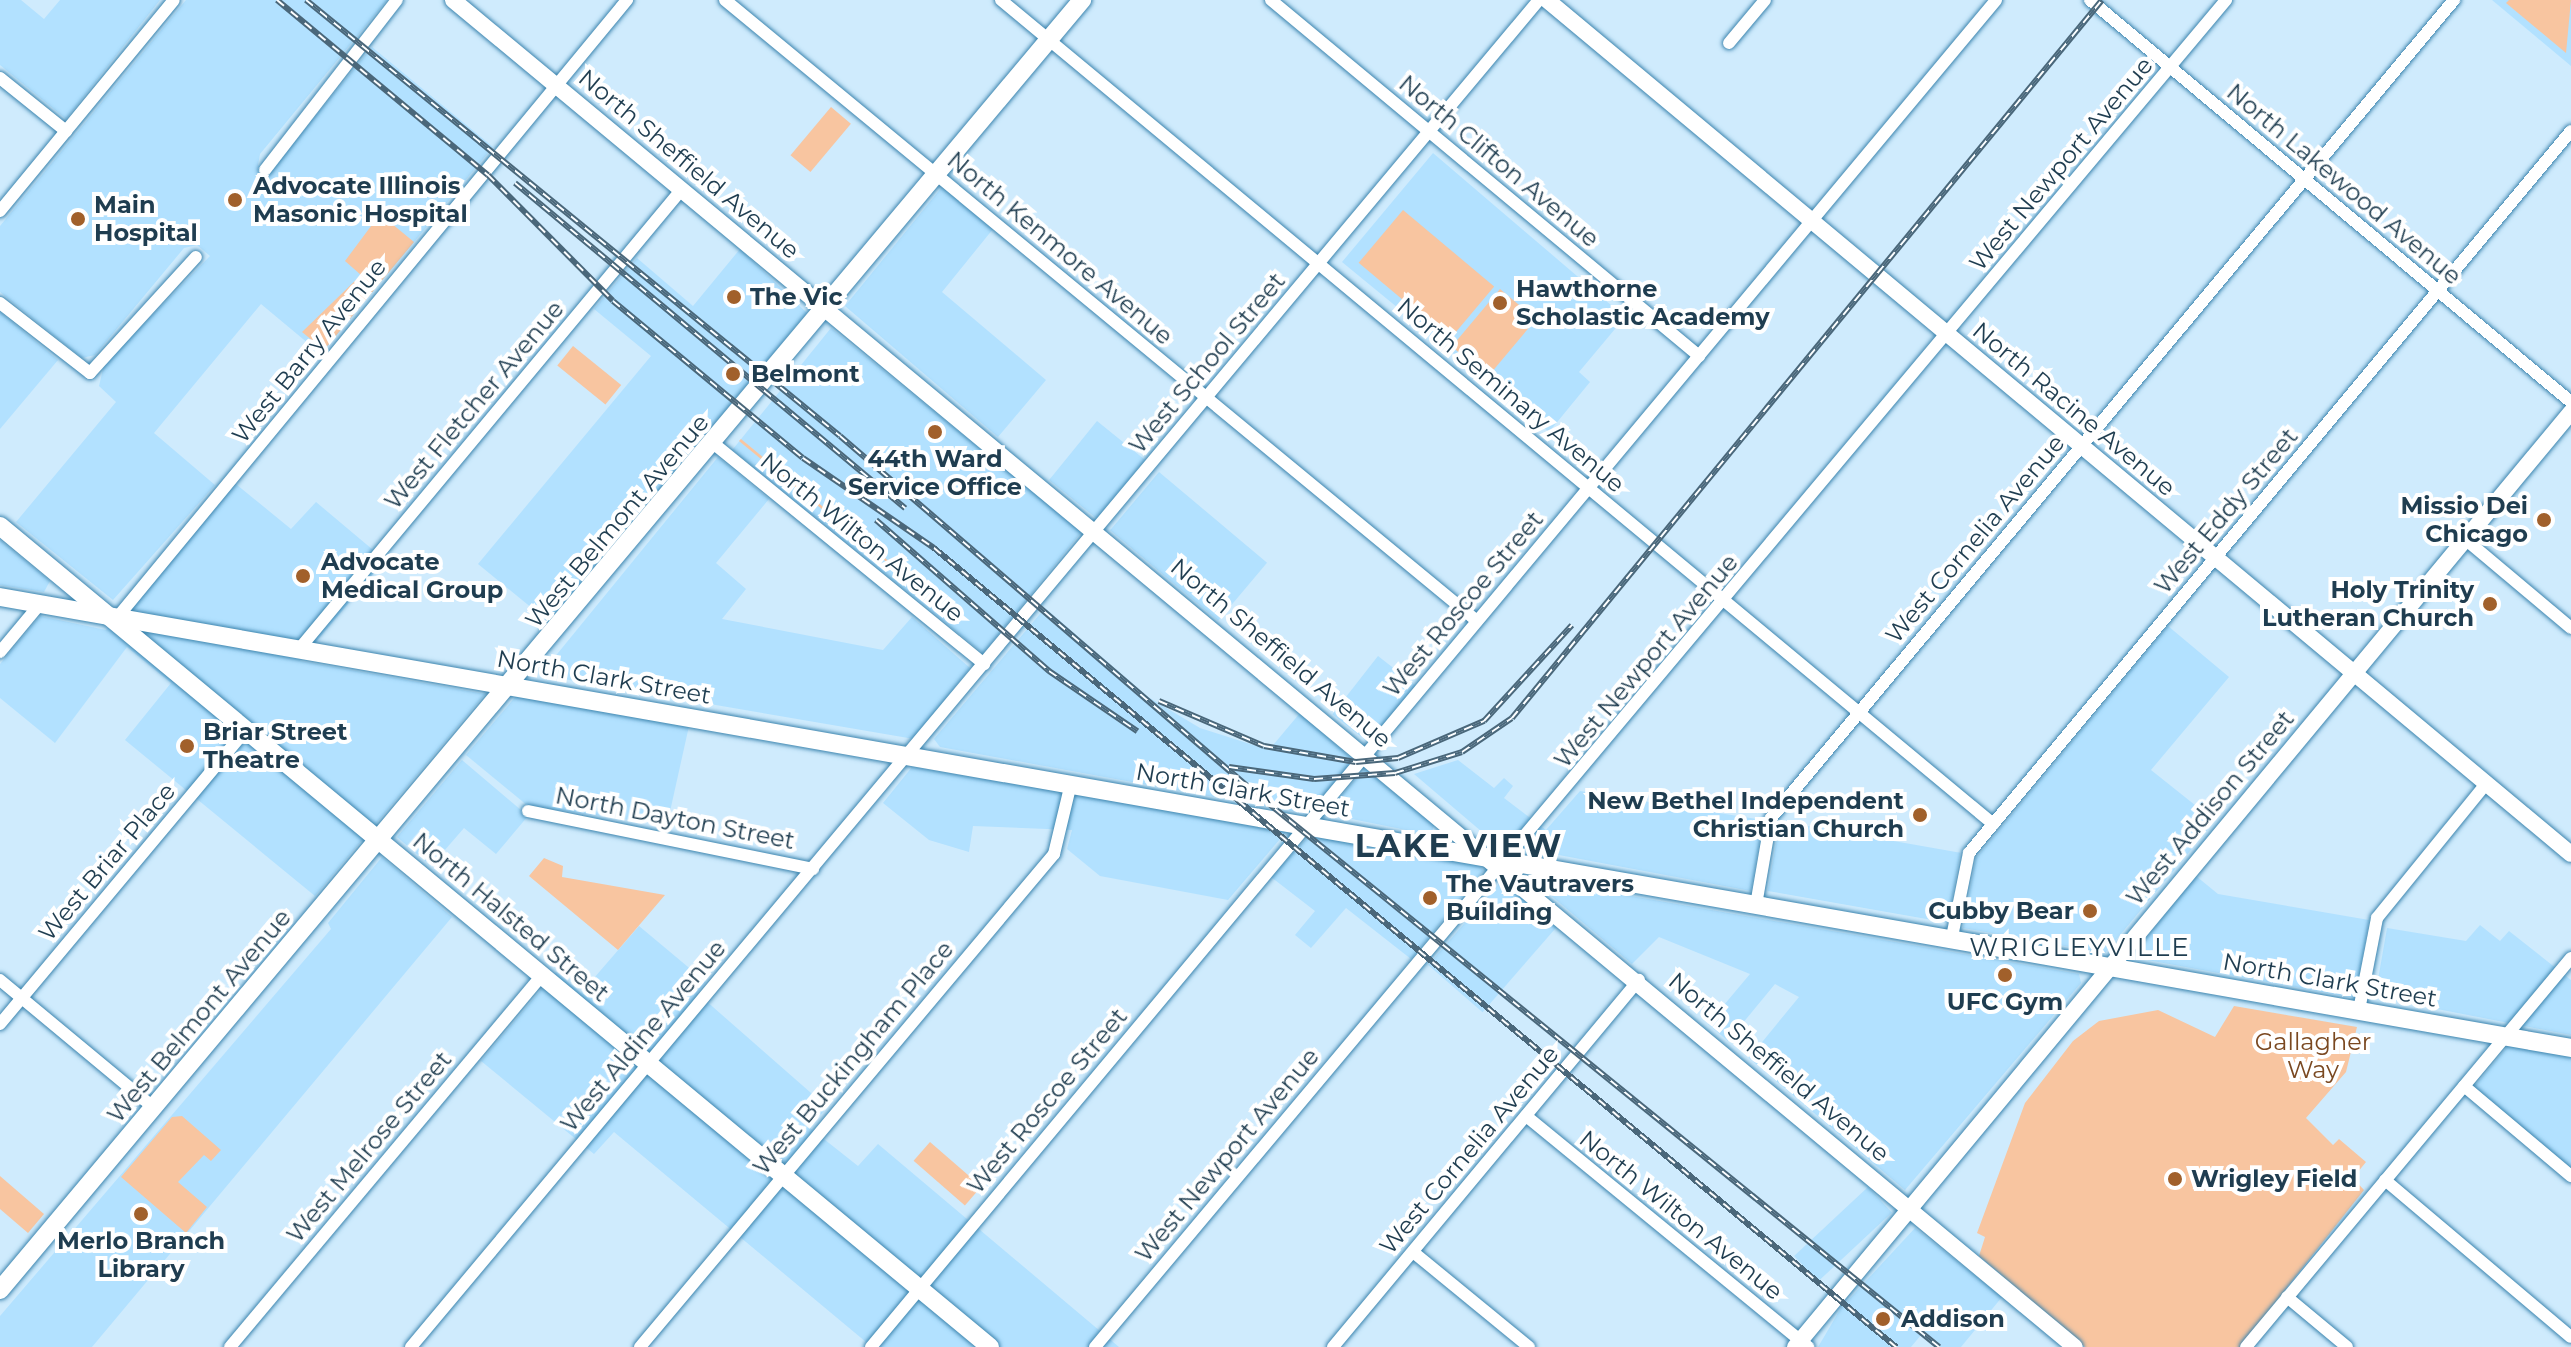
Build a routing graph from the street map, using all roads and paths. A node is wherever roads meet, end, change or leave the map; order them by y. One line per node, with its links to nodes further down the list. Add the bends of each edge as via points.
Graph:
1 (174, 0): 21 (street)
2 (397, 0): 24 (street)
3 (453, 0): 20 (street, North Sheffield Avenue)
4 (627, 0): 20 (street, West Barry Avenue)
5 (725, 0): 25 (street, North Kenmore Avenue)
6 (1001, 0): 16 (street, North Seminary Avenue)
7 (1082, 0): 16 (main road, West Belmont Avenue)
8 (1271, 0): 22 (street, North Clifton Avenue)
9 (1539, 0): 22 (street, West School Street)
10 (1547, 0): 29 (street, North Racine Avenue)
11 (1765, 0): 17 (street)
12 (1996, 0): 29 (street, West Roscoe Street)
13 (2090, 0): 18 (street, North Lakewood Avenue)
14 (2226, 0): 18 (street, West Newport Avenue)
15 (2454, 0): 26 (street, West Cornelia Avenue)
16 (1049, 40): 25 (main road, West Belmont Avenue); 31 (street, North Seminary Avenue)
17 (1729, 43)
18 (2170, 67): 26 (street, North Lakewood Avenue); 35 (street, West Newport Avenue)
19 (0, 78): 21 (street)
20 (556, 85): 27 (street, North Sheffield Avenue); 50 (street, West Barry Avenue)
21 (66, 131): 28 (street)
22 (1429, 131): 31 (street, West School Street); 36 (street, North Clifton Avenue)
23 (2571, 131): 32 (street, West Eddy Street)
24 (265, 170)
25 (937, 175): 34 (main road, West Belmont Avenue); 37 (street, North Kenmore Avenue)
26 (2305, 179): 32 (street, North Lakewood Avenue); 41 (street, West Cornelia Avenue)
27 (682, 189): 34 (street, North Sheffield Avenue); 53 (street, West Fletcher Avenue)
28 (0, 211)
29 (1812, 221): 35 (street, North Racine Avenue); 36 (street, West Roscoe Street)
30 (196, 257): 33 (street, via 90,373)
31 (1319, 264): 37 (street, West School Street); 42 (street, North Seminary Avenue)
32 (2438, 291): 38 (street, North Lakewood Avenue); 46 (street, West Eddy Street)
33 (0, 303)
34 (826, 308): 40 (main road, West Belmont Avenue); 44 (street, North Sheffield Avenue)
35 (1948, 334): 41 (street, North Racine Avenue); 48 (street, West Newport Avenue)
36 (1699, 356): 42 (street, West Roscoe Street)
37 (1207, 398): 44 (street, West School Street); 51 (street, North Kenmore Avenue)
38 (2571, 402)
39 (2571, 412): 45 (street, West Addison Street)
40 (713, 443): 55 (street, North Wilton Avenue); 57 (main road, West Belmont Avenue)
41 (2082, 446): 46 (street, North Racine Avenue); 58 (street, West Cornelia Avenue)
42 (1589, 488): 48 (street, North Seminary Avenue); 51 (street, West Roscoe Street)
43 (0, 526): 50 (main road, North Halsted Street)
44 (1095, 531): 55 (street, West School Street); 61 (street, North Sheffield Avenue)
45 (2465, 539): 52 (street); 56 (street, West Addison Street)
46 (2215, 558): 56 (street, North Racine Avenue); 65 (street, West Eddy Street)
47 (0, 597): 49 (main road, North Clark Street)
48 (1725, 601): 58 (street, North Seminary Avenue); 69 (street, West Newport Avenue)
49 (40, 604): 50 (main road, North Clark Street); 54 (street)
50 (116, 619): 53 (main road, North Clark Street); 59 (main road, North Halsted Street)
51 (1477, 621): 61 (street, West Roscoe Street)
52 (2571, 628)
53 (300, 648): 57 (main road, North Clark Street)
54 (0, 652)
55 (984, 664): 60 (street, West School Street)
56 (2353, 673): 63 (street, North Racine Avenue); 74 (street, West Addison Street)
57 (510, 685): 60 (main road, North Clark Street); 67 (main road, West Belmont Avenue)
58 (1859, 713): 65 (street, North Seminary Avenue); 71 (street, West Cornelia Avenue, via 1771,818)
59 (247, 729): 67 (main road, North Halsted Street); 78 (street, West Briar Place)
60 (909, 754): 62 (main road, North Clark Street); 70 (street, West Aldine Avenue)
61 (1366, 755): 66 (street, West Roscoe Street); 69 (street, North Sheffield Avenue)
62 (1071, 783): 66 (main road, North Clark Street); 87 (street, West Buckingham Place, via 1054,854)
63 (2486, 784): 68 (street, North Racine Avenue); 79 (street, via 2377,918)
64 (528, 811): 70 (street, North Dayton Street)
65 (1993, 824): 72 (street, West Eddy Street, via 1969,853)
66 (1307, 825): 69 (main road, North Clark Street); 92 (street, West Roscoe Street)
67 (379, 839): 75 (main road, North Halsted Street); 85 (main road, West Belmont Avenue)
68 (2571, 854)
69 (1500, 863): 71 (main road, North Clark Street); 77 (street, North Sheffield Avenue); 102 (street, West Newport Avenue)
70 (813, 869): 83 (street, West Aldine Avenue)
71 (1756, 905): 72 (main road, North Clark Street)
72 (1952, 937): 74 (main road, North Clark Street)
73 (2571, 958): 81 (street)
74 (2111, 966): 79 (main road, North Clark Street); 90 (street, West Addison Street)
75 (543, 974): 83 (main road, North Halsted Street); 97 (street, West Melrose Street)
76 (0, 980): 78 (street)
77 (1639, 980): 86 (street, West Cornelia Avenue); 90 (street, North Sheffield Avenue)
78 (22, 998): 80 (street, West Briar Place); 85 (street)
79 (2359, 1010): 81 (main road, North Clark Street)
80 (0, 1024)
81 (2506, 1036): 82 (main road, North Clark Street); 84 (street)
82 (2571, 1048)
83 (650, 1063): 87 (main road, North Halsted Street); 98 (street, West Aldine Avenue)
84 (2464, 1086): 88 (street); 89 (street)
85 (153, 1107): 93 (main road, West Belmont Avenue)
86 (1526, 1116): 91 (street, West Cornelia Avenue); 96 (street, North Wilton Avenue)
87 (784, 1175): 92 (main road, North Halsted Street); 99 (street, West Buckingham Place)
88 (2571, 1176)
89 (2385, 1180): 94 (street); 95 (street)
90 (1910, 1209): 96 (street, West Addison Street); 105 (street, North Sheffield Avenue)
91 (1413, 1252): 103 (street, West Cornelia Avenue); 104 (street)
92 (920, 1288): 100 (street, West Roscoe Street); 101 (main road, North Halsted Street)
93 (0, 1290)
94 (2287, 1297): 106 (street); 107 (street)
95 (2571, 1337)
96 (1801, 1345)
97 (230, 1347)
98 (411, 1347)
99 (640, 1347)
100 (871, 1347)
101 (990, 1347)
102 (1095, 1347)
103 (1333, 1347)
104 (1529, 1347)
105 (2075, 1347)
106 (2246, 1347)
107 (2347, 1347)

